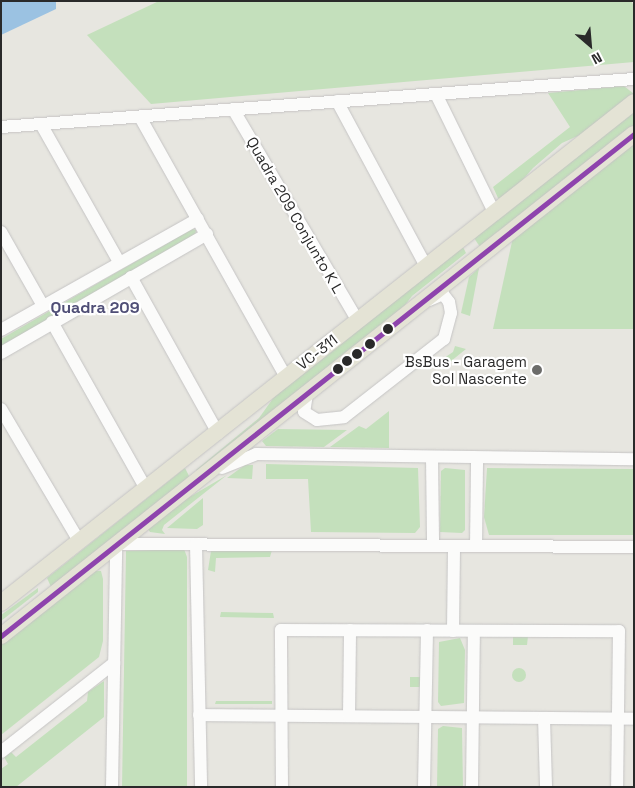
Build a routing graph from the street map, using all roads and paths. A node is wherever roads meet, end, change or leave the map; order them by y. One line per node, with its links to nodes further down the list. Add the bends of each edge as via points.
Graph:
1 (634, 79): 2 (street)
2 (436, 94): 3 (street); 10 (street)
3 (337, 101): 5 (street); 16 (street)
4 (634, 102): 10 (main road, VC-311)
5 (233, 109): 6 (street); 21 (street, Quadra 209 Conjunto K L)
6 (140, 117): 7 (street); 11 (street)
7 (41, 124): 8 (street); 15 (street)
8 (1, 126)
9 (634, 134): 17 (main road, VC-311)
10 (494, 212): 14 (main road, VC-311)
11 (198, 219): 13 (street); 15 (street)
12 (1, 232): 20 (street)
13 (207, 234): 18 (street); 25 (street)
14 (456, 242): 16 (main road, VC-311); 17 (main road, via 468,242 472,251)
15 (119, 262): 20 (street)
16 (426, 266): 21 (main road, VC-311)
17 (455, 276): 19 (main road, VC-311)
18 (131, 277): 22 (street); 29 (street)
19 (422, 303): 26 (main road, VC-311); 26 (street, via 443,294 449,302 451,313 444,339 344,417 317,420 304,412)
20 (43, 306): 23 (street)
21 (358, 321): 25 (main road, VC-311)
22 (52, 322): 24 (street); 35 (street)
23 (1, 330)
24 (1, 352)
25 (286, 377): 29 (main road, VC-311)
26 (307, 394): 28 (main road, VC-311)
27 (1, 409): 38 (street)
28 (255, 435): 30 (street, via 251,446); 34 (main road, VC-311)
29 (213, 437): 34 (main road, via 190,463 192,475); 35 (main road, VC-311)
30 (256, 454): 31 (street); 36 (street, via 234,461)
31 (432, 457): 32 (street); 42 (street)
32 (477, 458): 33 (street); 44 (street)
33 (634, 459)
34 (201, 478): 36 (main road, VC-311)
35 (146, 489): 38 (main road, VC-311)
36 (185, 491): 37 (main road, VC-311)
37 (142, 525): 39 (street, via 142,533); 41 (main road, VC-311)
38 (79, 541): 46 (main road, VC-311)
39 (154, 543): 40 (street); 41 (street)
40 (196, 544): 42 (street); 55 (street)
41 (117, 545): 53 (main road, VC-311); 54 (street)
42 (433, 546): 43 (street)
43 (454, 546): 44 (street); 50 (street)
44 (476, 546): 45 (street)
45 (634, 547)
46 (28, 584): 47 (main road, VC-311); 52 (main road, via 42,584 41,600)
47 (3, 597)
48 (350, 630): 49 (street); 56 (street, via 281,630); 57 (street)
49 (427, 630): 50 (street); 58 (street)
50 (453, 631): 51 (street)
51 (474, 631): 59 (street); 61 (street, via 618,631)
52 (1, 632)
53 (1, 636)
54 (114, 663): 63 (street); 64 (street)
55 (199, 715): 56 (street); 65 (street)
56 (282, 716): 57 (street); 66 (street)
57 (349, 716): 58 (street)
58 (425, 717): 59 (street); 67 (street)
59 (473, 717): 60 (street); 68 (street)
60 (544, 718): 61 (street); 69 (street)
61 (618, 718): 62 (street); 70 (street)
62 (634, 718)
63 (1, 752)
64 (112, 787)
65 (200, 787)
66 (282, 787)
67 (424, 787)
68 (472, 787)
69 (546, 787)
70 (617, 787)

